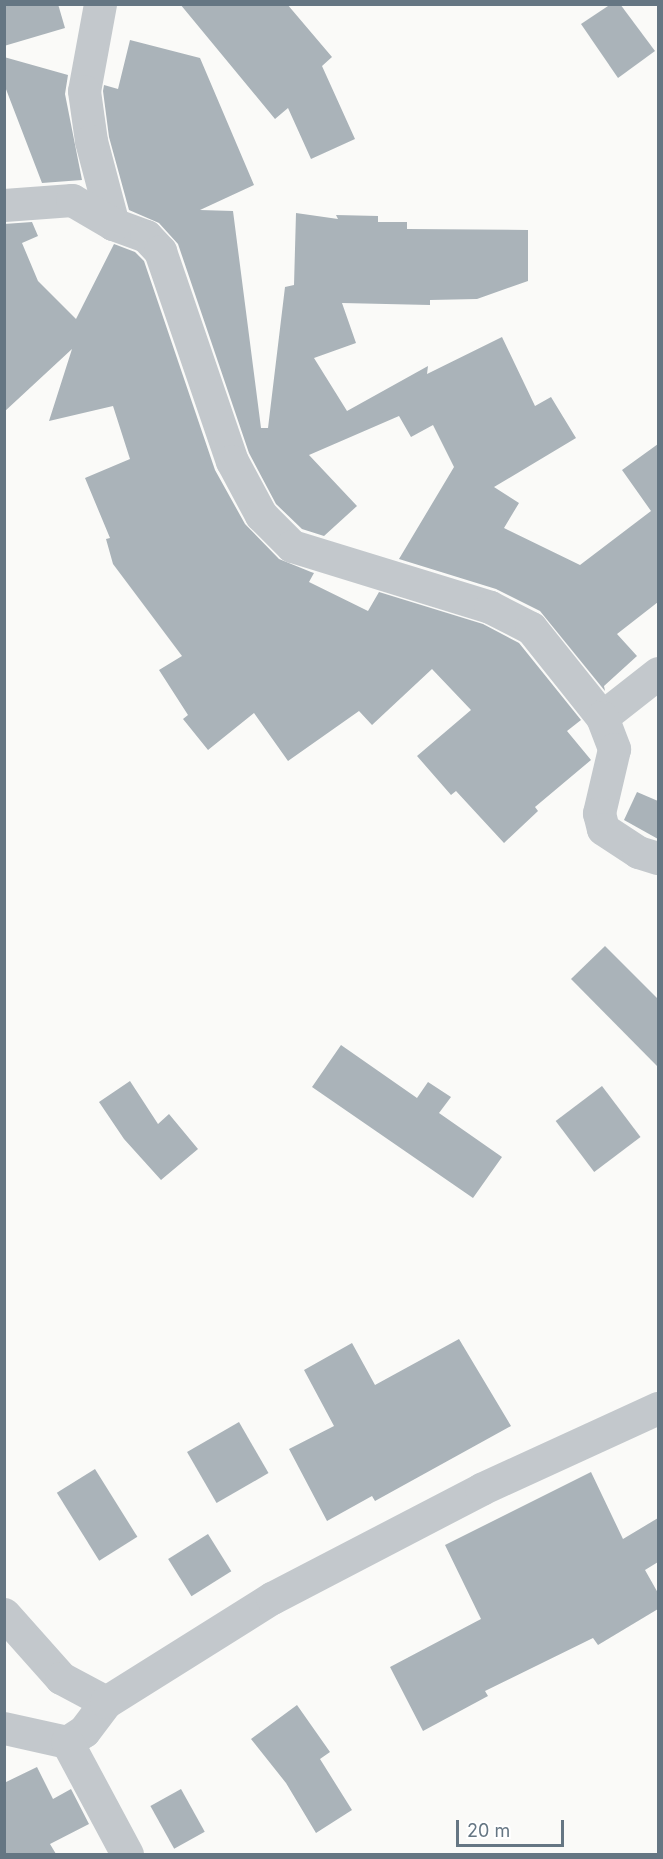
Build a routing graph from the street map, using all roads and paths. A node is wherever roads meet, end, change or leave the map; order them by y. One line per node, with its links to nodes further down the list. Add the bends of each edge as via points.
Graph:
1 (100, 4): 3 (street, via 84,91 91,141)
2 (4, 205): 3 (street, via 72,200)
3 (113, 224): 5 (street, via 146,236 160,251 232,461 261,515 292,546 490,607 531,628)
4 (658, 673): 5 (street)
5 (602, 717): 6 (street, via 614,749 599,813 603,829 638,852)
6 (658, 858)
7 (658, 1408): 9 (street, via 481,1489 272,1598)
8 (4, 1614): 9 (street, via 61,1678)
9 (106, 1702): 11 (street, via 84,1731)
10 (4, 1728): 11 (street)
11 (67, 1742): 12 (street)
12 (127, 1854)

